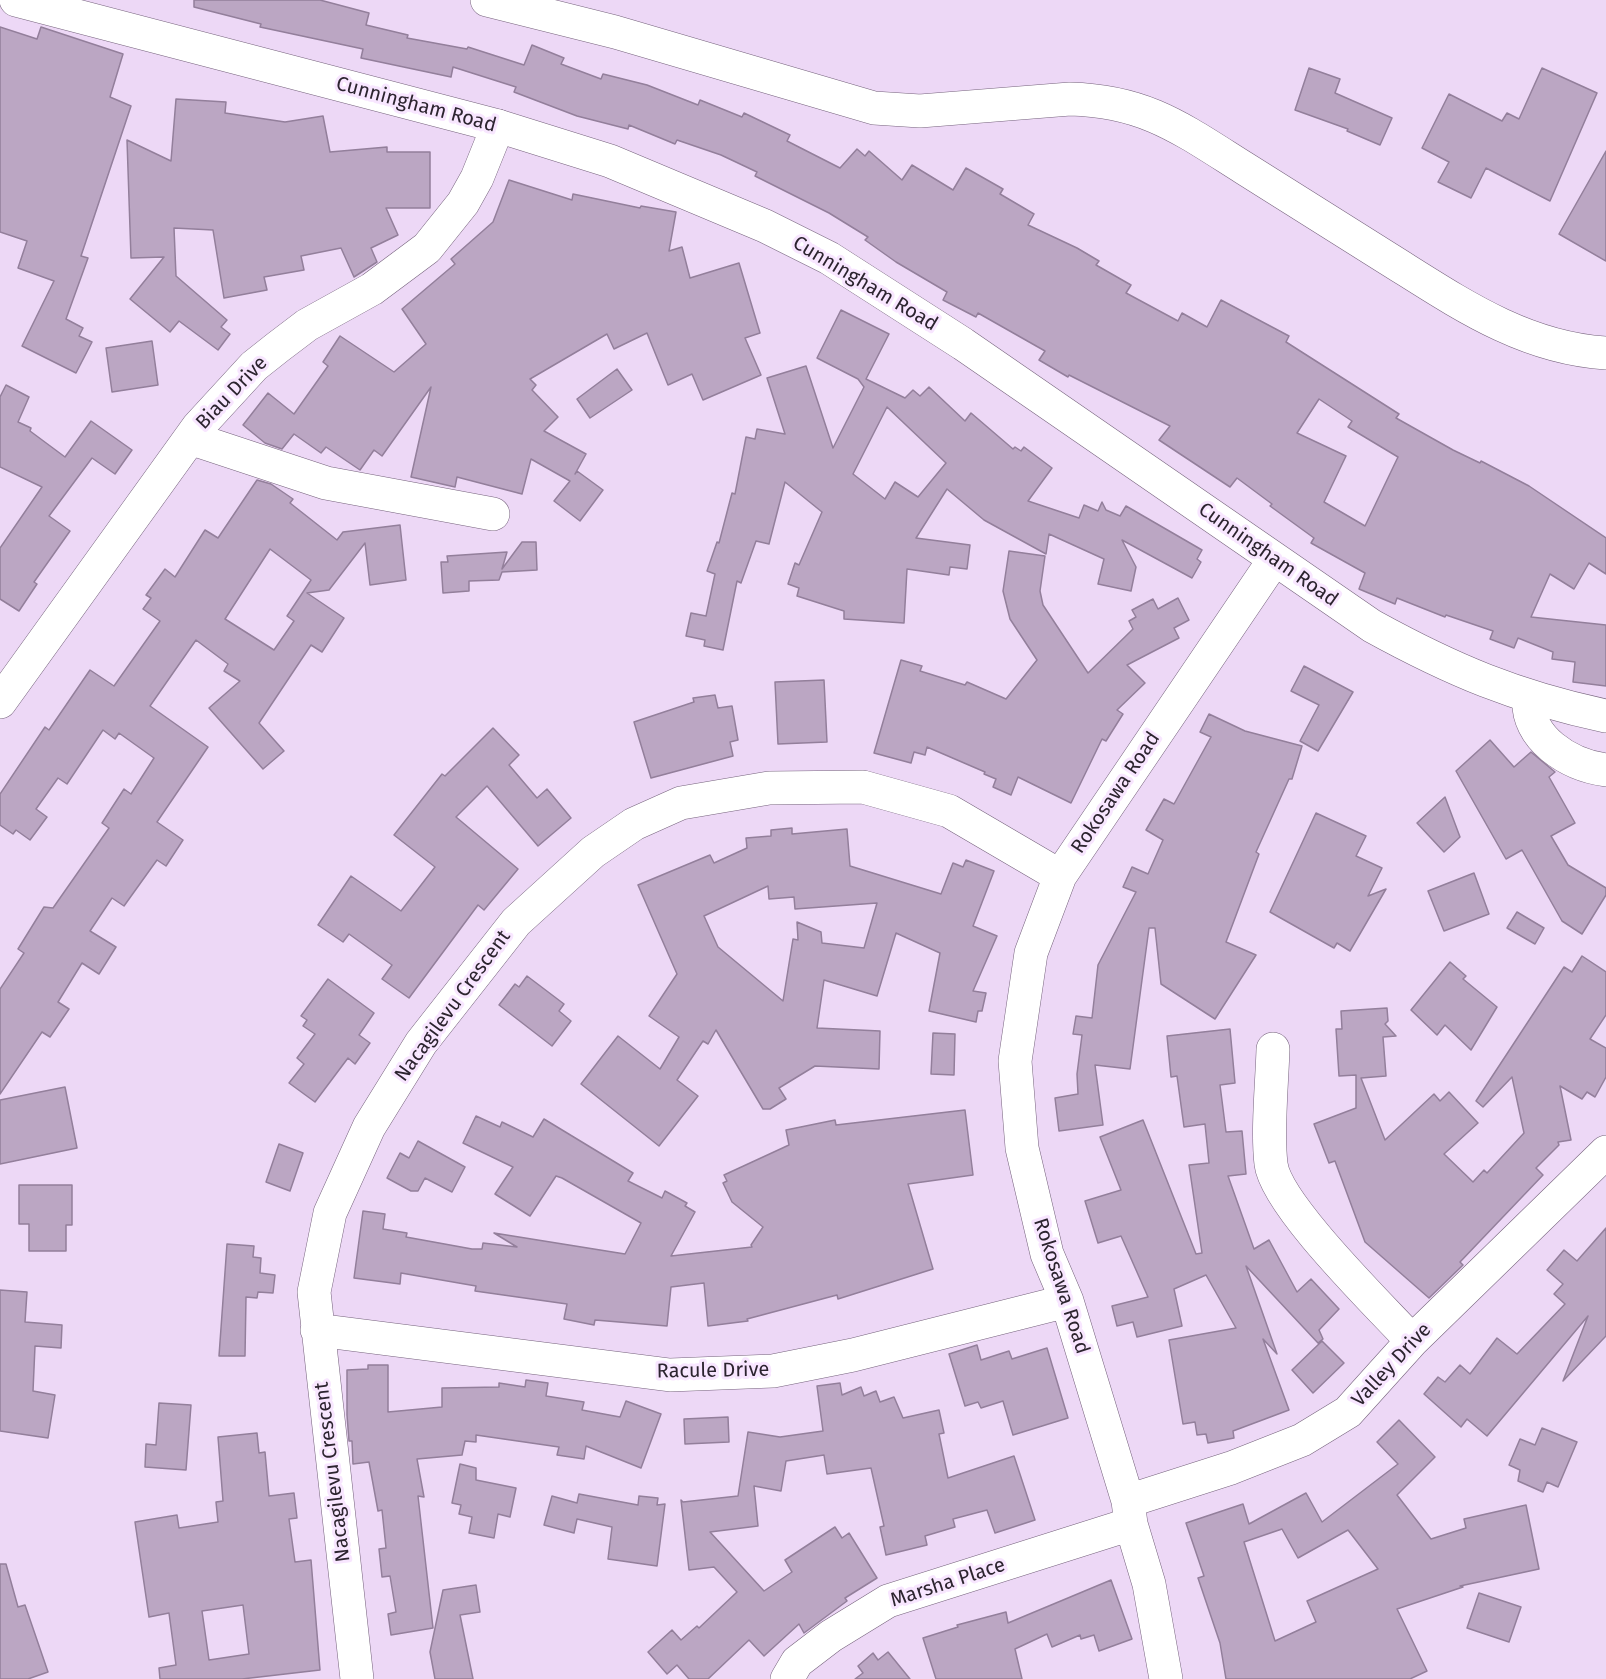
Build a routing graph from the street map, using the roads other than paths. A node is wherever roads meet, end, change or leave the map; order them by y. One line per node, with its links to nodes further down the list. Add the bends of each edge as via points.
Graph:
1 (16, 0): 3 (street, Cunningham Road)
2 (487, 0): 4 (street, via 615,32 874,108 920,111 1070,99 1142,110 1186,130 1511,331 1567,348)
3 (498, 126): 5 (street, Biau Drive, via 463,203 427,248 372,290 307,325 262,359); 7 (street, Cunningham Road, via 610,161 765,226 829,258 963,344)
4 (1606, 353)
5 (190, 438): 6 (street, via 326,483); 9 (street, Biau Drive)
6 (493, 514)
7 (1274, 560): 8 (street, Cunningham Road, via 1372,626 1437,662); 12 (street, Rokosawa Road)
8 (1529, 697): 10 (street, Cunningham Road); 11 (street, via 1530,717 1545,742 1591,768)
9 (0, 702)
10 (1606, 716)
11 (1606, 770)
12 (1060, 876): 15 (street, Rokosawa Road, via 1031,953 1015,1060 1022,1148 1047,1254); 16 (street, Nacagilevu Crescent, via 949,811 863,787 769,788 681,803 634,824 593,852 516,922 421,1043 369,1127 330,1213 314,1292)
13 (1273, 1049): 17 (street, via 1271,1164 1280,1191)
14 (1606, 1152): 17 (street, Valley Drive)
15 (1067, 1301): 16 (street, Racule Drive, via 773,1371 670,1375); 18 (street, Rokosawa Road)
16 (317, 1330): 19 (street, Nacagilevu Crescent)
17 (1412, 1341): 18 (street, Valley Drive, via 1348,1412 1302,1440)
18 (1130, 1513): 20 (street, Marsha Place, via 888,1601 797,1662); 21 (street, Rokosawa Road, via 1149,1584)
19 (357, 1679)
20 (787, 1679)
21 (1166, 1679)

